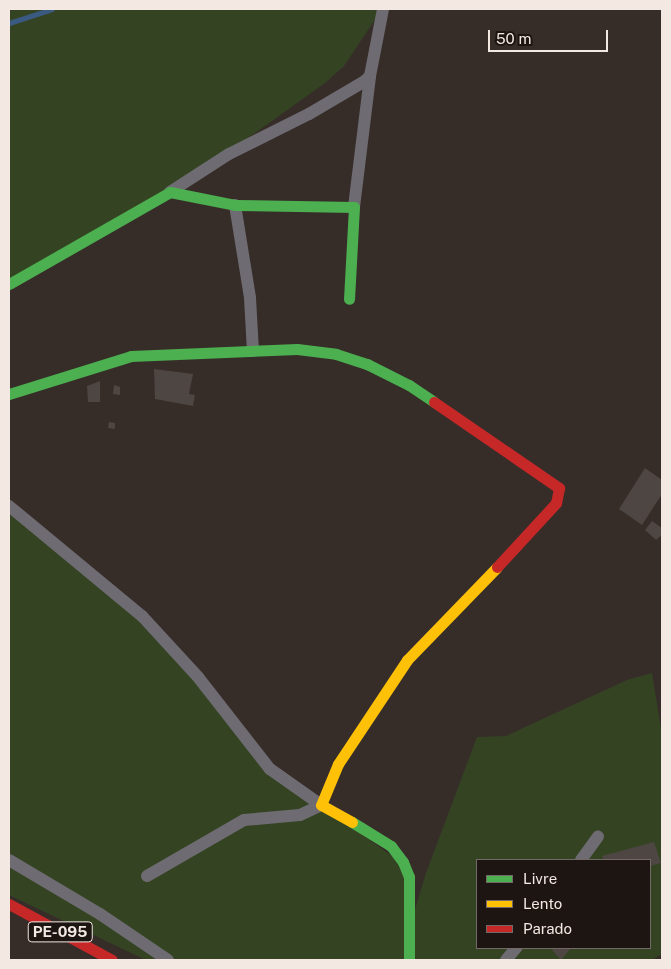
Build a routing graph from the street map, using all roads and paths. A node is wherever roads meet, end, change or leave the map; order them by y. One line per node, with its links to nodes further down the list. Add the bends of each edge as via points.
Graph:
1 (383, 9): 2 (street)
2 (370, 76): 3 (street, via 342,97 229,154); 5 (street)
3 (170, 192): 4 (street); 6 (street)
4 (235, 205): 5 (street); 8 (street, via 250,298)
5 (354, 207): 7 (street)
6 (9, 284)
7 (349, 299)
8 (253, 351): 9 (street, via 131,356); 11 (street, via 297,349 336,354 367,364 409,385 546,477 560,493 536,528 407,660 338,764)
9 (9, 394)
10 (9, 506): 11 (street, via 142,616 198,678 270,769)
11 (320, 806): 15 (street, via 300,815 244,820); 20 (street, via 360,824 385,841 403,862 408,876)
12 (598, 837): 13 (street)
13 (581, 859)
14 (9, 860): 19 (street, via 100,914)
15 (147, 876)
16 (9, 904): 18 (street, PE-095)
17 (515, 949): 21 (street)
18 (112, 960)
19 (168, 960)
20 (409, 960)
21 (506, 960)

